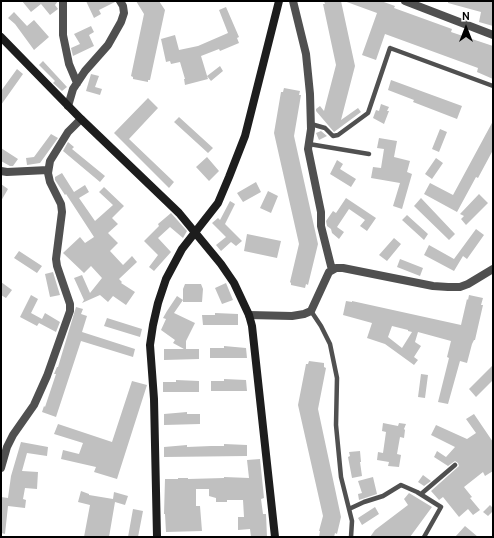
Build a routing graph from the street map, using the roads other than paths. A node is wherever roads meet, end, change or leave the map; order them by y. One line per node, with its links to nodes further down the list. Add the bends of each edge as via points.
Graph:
1 (63, 1): 8 (street, via 63,35 69,64)
2 (120, 1): 8 (street, via 124,13 121,22 108,45)
3 (279, 1): 17 (street, via 245,136 218,203)
4 (292, 1): 12 (street, via 306,54)
5 (405, 1): 6 (street)
6 (493, 35)
7 (1, 37): 10 (street)
8 (77, 83): 10 (street)
9 (493, 86): 12 (lane, via 390,48 368,113 333,136 325,128)
10 (68, 106): 11 (street)
11 (81, 119): 15 (street, via 68,132 50,161); 17 (street)
12 (310, 124): 13 (street)
13 (309, 144): 14 (lane); 19 (street, via 321,212 321,226)
14 (368, 154)
15 (48, 170): 16 (street); 23 (street, via 62,212 56,259 70,311 44,383 34,405 13,435)
16 (1, 171)
17 (196, 233): 21 (street, via 222,264); 26 (street, via 182,250 166,279 158,303 150,345 154,399)
18 (493, 269): 19 (street, via 460,287 433,286 343,268)
19 (332, 270): 20 (street)
20 (311, 311): 21 (street, via 292,316); 25 (lane, via 330,344 337,378 336,425 341,478)
21 (249, 315): 27 (street)
22 (455, 465): 24 (lane)
23 (1, 468)
24 (421, 494): 25 (lane, via 401,486); 29 (lane, via 441,507)
25 (349, 509): 28 (lane, via 352,521)
26 (157, 537)
27 (275, 537)
28 (351, 537)
29 (424, 537)

